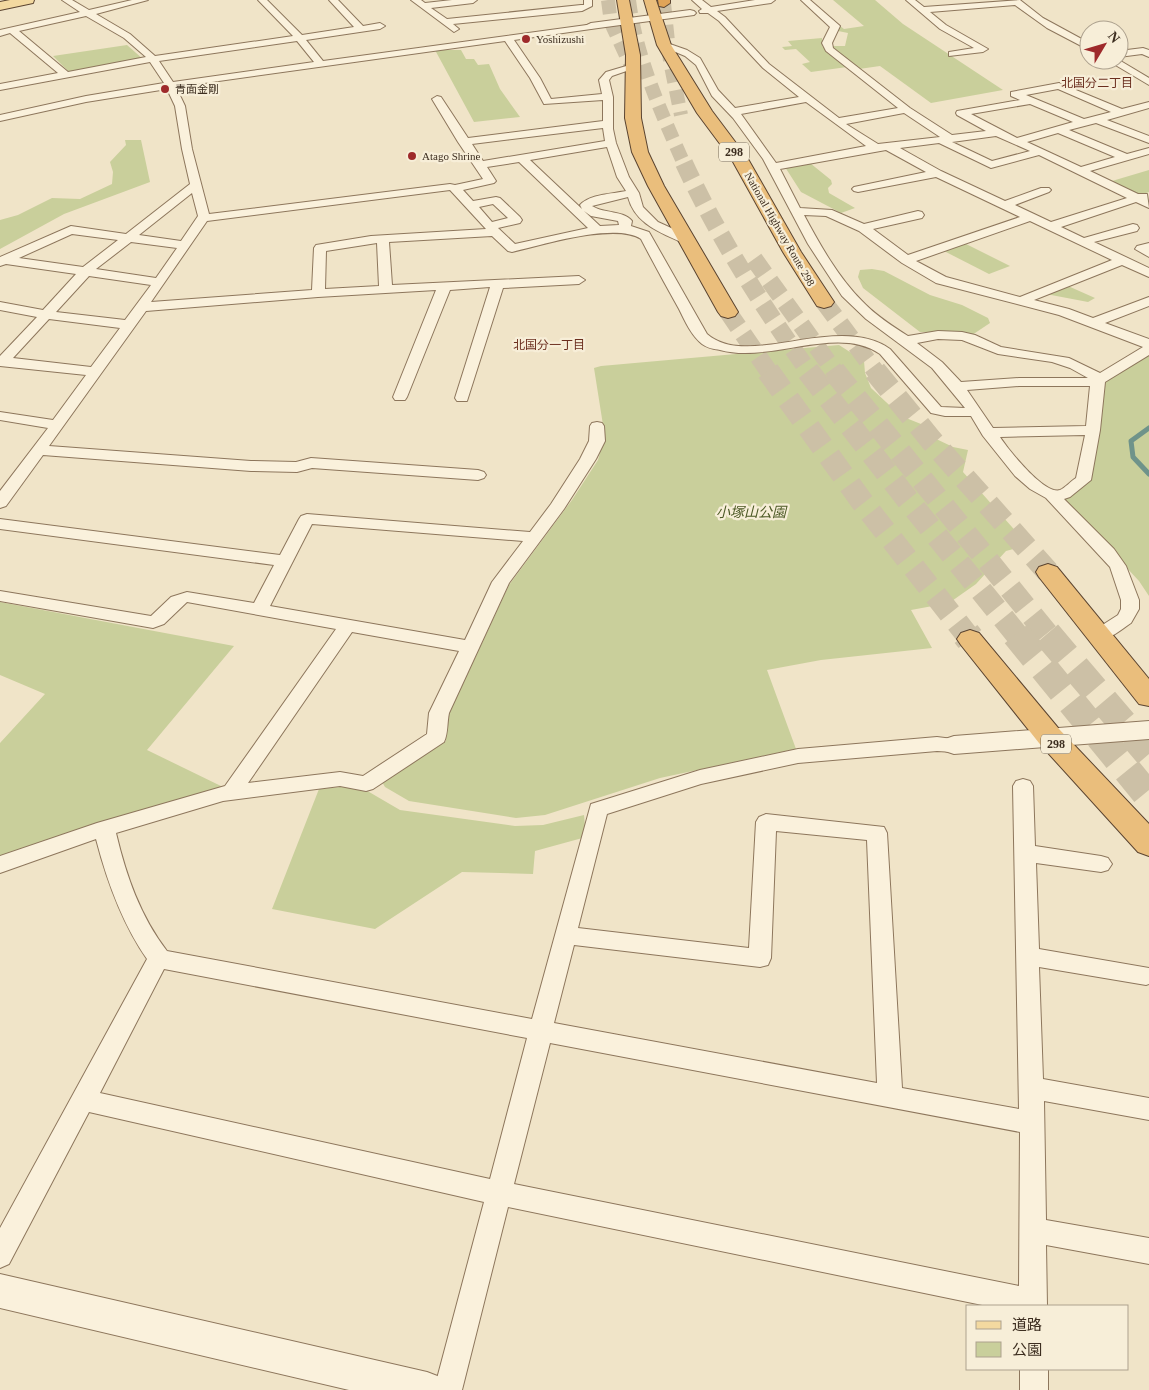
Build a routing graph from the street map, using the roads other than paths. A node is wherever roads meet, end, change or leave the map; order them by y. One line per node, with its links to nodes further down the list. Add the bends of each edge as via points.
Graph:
1 (28, 0): 16 (main road)
2 (66, 0): 20 (street)
3 (144, 0): 20 (street)
4 (262, 0): 30 (street)
5 (333, 0): 27 (street)
6 (415, 0): 17 (street)
7 (473, 0): 17 (street)
8 (588, 0): 24 (street, via 588,6 582,8)
9 (623, 0): 23 (highway)
10 (696, 0): 18 (street)
11 (771, 0): 18 (street)
12 (805, 0): 52 (street, via 835,26 827,40 829,49)
13 (910, 0): 19 (street)
14 (660, 1): 22 (highway, National Highway Route 298 / 298)
15 (1016, 1): 19 (street); 32 (street, via 1036,17)
16 (0, 6)
17 (425, 6): 24 (street)
18 (711, 10): 21 (street); 48 (street, via 766,66)
19 (922, 10): 36 (street, via 943,27 983,50)
20 (88, 13): 28 (street); 38 (street, via 127,36)
21 (690, 13): 22 (street)
22 (654, 17): 23 (street); 34 (highway, National Highway Route 298 / 298)
23 (626, 21): 26 (street); 40 (highway)
24 (446, 22): 33 (street)
25 (380, 26): 27 (street)
26 (591, 26): 31 (street)
27 (360, 28): 30 (street)
28 (12, 30): 29 (street); 42 (street)
29 (0, 33)
30 (299, 37): 38 (street); 39 (street)
31 (508, 38): 33 (street); 46 (street, via 548,102)
32 (1079, 41)
33 (473, 42): 39 (street)
34 (664, 45): 53 (street, via 700,63 715,92); 116 (highway, National Highway Route 298 / 298, via 705,113 740,159)
35 (1129, 53): 37 (street, via 1143,51)
36 (952, 54)
37 (1149, 54)
38 (153, 59): 42 (street); 44 (street)
39 (320, 63): 44 (street)
40 (633, 68): 46 (street, via 605,77); 98 (highway, via 633,118 640,152)
41 (1129, 70): 43 (street)
42 (65, 74): 45 (street)
43 (1149, 82)
44 (170, 84): 54 (street); 77 (street, via 180,106)
45 (0, 87)
46 (608, 97): 59 (street)
47 (437, 99): 66 (street)
48 (808, 99): 53 (street); 58 (street)
49 (1030, 101): 55 (street, via 1015,94 1059,86); 60 (street); 62 (street, via 961,112)
50 (1149, 105): 51 (street)
51 (1136, 109): 55 (street); 56 (street)
52 (906, 110): 58 (street); 63 (street)
53 (732, 112): 74 (street)
54 (1, 113)
55 (1122, 113): 57 (street)
56 (1149, 114)
57 (1098, 120): 60 (street); 64 (street)
58 (837, 122): 68 (street)
59 (607, 124): 66 (street); 67 (street)
60 (1084, 124): 61 (street)
61 (1060, 130): 65 (street); 72 (street)
62 (997, 133): 63 (street); 65 (street)
63 (945, 140): 68 (street); 69 (street, via 992,164)
64 (1149, 140)
65 (1017, 141): 69 (street)
66 (464, 142): 73 (street)
67 (611, 143): 71 (street); 81 (street, via 623,177)
68 (881, 147): 74 (street); 76 (street)
69 (1040, 151): 75 (street)
70 (1149, 151): 72 (street)
71 (521, 158): 73 (street); 95 (street)
72 (1127, 158): 75 (street)
73 (480, 165): 78 (street, via 490,181)
74 (774, 167): 86 (street)
75 (1082, 170): 82 (street)
76 (938, 173): 79 (street); 85 (street)
77 (197, 184): 89 (street); 96 (street)
78 (455, 188): 84 (street); 89 (street)
79 (858, 189)
80 (1044, 190): 85 (street)
81 (633, 193): 91 (street, via 586,205 595,212 622,218 626,224); 98 (street, via 637,208 645,218)
82 (1143, 196): 83 (street); 90 (street)
83 (1149, 204)
84 (470, 205): 94 (street); 94 (street, via 496,200 516,220)
85 (1004, 205): 88 (street)
86 (796, 211): 92 (street, via 828,213); 123 (street, via 849,294 881,325)
87 (918, 215): 92 (street)
88 (1030, 217): 90 (street); 103 (street)
89 (203, 218): 100 (street)
90 (1049, 227): 99 (street)
91 (624, 228): 95 (street); 132 (street, via 648,238 653,254 700,334 713,344 741,349 861,340 876,345 887,354 936,410)
92 (863, 228): 103 (street)
93 (1133, 228): 99 (street)
94 (492, 229): 95 (street, via 512,248); 97 (street)
95 (596, 230)
96 (128, 238): 100 (street); 104 (street, via 71,230); 106 (street)
97 (383, 239): 112 (street); 113 (street, via 320,248)
98 (687, 240): 119 (highway)
99 (1081, 242): 105 (street)
100 (185, 245): 109 (street)
101 (1149, 247): 102 (street, via 1140,249)
102 (1149, 253)
103 (906, 260): 114 (street, via 941,280)
104 (1, 261): 106 (street)
105 (1122, 261): 107 (street); 114 (street)
106 (87, 270): 109 (street); 120 (street)
107 (1147, 271)
108 (579, 280): 110 (street)
109 (160, 282): 118 (street)
110 (498, 284): 111 (street); 131 (street)
111 (445, 285): 112 (street); 130 (street)
112 (386, 288): 113 (street)
113 (318, 293): 118 (street)
114 (1021, 300): 121 (street)
115 (1149, 301): 121 (street)
116 (824, 302)
117 (0, 306): 120 (street)
118 (142, 307): 122 (street)
119 (728, 312)
120 (44, 314): 122 (street); 126 (street)
121 (1095, 322): 124 (street)
122 (130, 325): 127 (street)
123 (906, 341): 128 (street, via 921,337 966,337 992,349 1061,359 1079,366); 129 (street, via 933,361)
124 (1149, 344)
125 (1149, 349): 128 (street)
126 (1, 362): 127 (street)
127 (95, 372): 134 (street)
128 (1099, 380): 129 (street); 136 (street)
129 (957, 387): 132 (street)
130 (400, 397)
131 (462, 398)
132 (975, 412): 137 (street)
133 (0, 416): 134 (street)
134 (57, 425): 138 (street)
135 (597, 426): 144 (street, via 597,441 588,459 558,506)
136 (1093, 430): 137 (street); 141 (street, via 1083,480 1064,494)
137 (988, 434): 141 (street, via 1030,482)
138 (38, 450): 139 (street, via 251,466 297,467 311,463); 140 (street)
139 (478, 475)
140 (5, 485): 142 (street)
141 (1052, 495): 150 (street, via 1118,566 1130,600 1125,619)
142 (0, 503)
143 (0, 524): 145 (street)
144 (533, 537): 145 (street, via 307,519); 152 (street, via 500,582)
145 (286, 561): 148 (street)
146 (1048, 572): 150 (highway)
147 (0, 596): 148 (street, via 146,622 162,618 182,597)
148 (259, 610): 149 (street)
149 (347, 626): 152 (street); 158 (street)
150 (1099, 635): 153 (highway)
151 (970, 639): 155 (highway, 298)
152 (470, 647): 158 (street, via 439,713 437,737 366,784 340,779)
153 (1149, 697)
154 (1149, 730): 155 (street)
155 (1049, 736): 156 (street); 160 (highway, 298)
156 (954, 745): 164 (street, via 798,756 700,777 598,809)
157 (1023, 786): 161 (street)
158 (231, 793): 159 (street)
159 (104, 828): 163 (street); 166 (street, via 128,906)
160 (1149, 844)
161 (1025, 853): 162 (street); 165 (street)
162 (1101, 864)
163 (0, 865)
164 (565, 935): 168 (street); 170 (street, via 760,958 766,822 877,833)
165 (1028, 956): 167 (street); 169 (street)
166 (159, 958): 168 (street); 171 (street)
167 (1146, 976)
168 (541, 1031): 170 (street); 174 (street)
169 (1031, 1088): 172 (street); 173 (street)
170 (890, 1096): 173 (street)
171 (84, 1100): 174 (street); 177 (street)
172 (1149, 1109)
173 (1032, 1123): 175 (street)
174 (498, 1193): 179 (street); 182 (street)
175 (1033, 1230): 176 (street); 179 (street)
176 (1149, 1251)
177 (0, 1255)
178 (0, 1290): 181 (street)
179 (1033, 1304)
180 (1034, 1370): 183 (street)
181 (427, 1390)
182 (448, 1390)
183 (1034, 1390)

